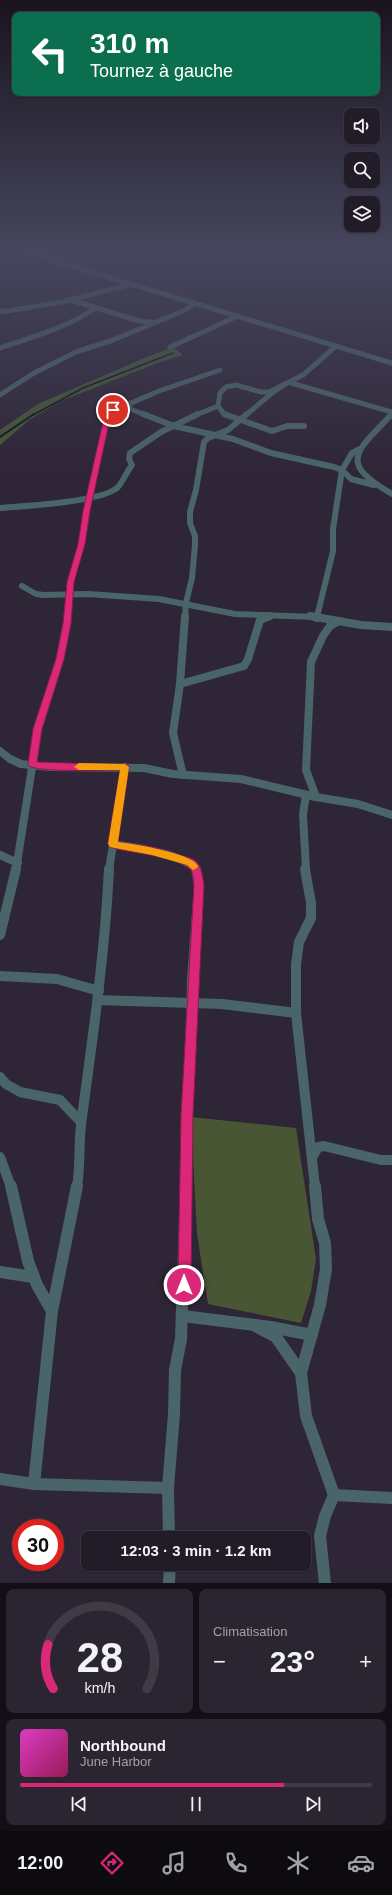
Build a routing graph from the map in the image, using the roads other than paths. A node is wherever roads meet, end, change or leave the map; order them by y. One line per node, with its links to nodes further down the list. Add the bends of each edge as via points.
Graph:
1 (60, 327): 7 (street)
2 (143, 327): 11 (street, via 76,352 34,373)
3 (214, 327): 5 (street)
4 (272, 327): 6 (street)
5 (170, 347)
6 (335, 347): 8 (street); 10 (street, via 305,375)
7 (0, 348)
8 (392, 362)
9 (220, 370): 12 (street, via 192,378)
10 (289, 384): 13 (street, via 266,393 228,386 220,394); 14 (street); 15 (street, via 272,393)
11 (0, 395)
12 (130, 403): 16 (street, via 130,409); 23 (street, via 108,413)
13 (218, 406): 15 (street, via 225,415); 16 (street)
14 (392, 413): 19 (street)
15 (241, 420): 17 (street, via 272,430 287,426); 18 (street, via 228,430)
16 (174, 426): 18 (street); 23 (street, via 142,443 130,453 132,465 119,487)
17 (304, 426)
18 (215, 435): 20 (street, via 271,453); 27 (street, via 204,442 190,512 196,546)
19 (360, 449): 20 (street, via 352,454); 21 (street, via 357,453 357,466)
20 (342, 470): 21 (street, via 345,476 358,483); 29 (street, via 333,529 333,551)
21 (374, 485): 22 (street)
22 (392, 494)
23 (90, 498): 24 (street); 26 (street)
24 (0, 508)
25 (22, 586): 26 (street, via 36,594)
26 (70, 596): 27 (street, via 88,594); 34 (street, via 60,659 38,729)
27 (186, 603): 28 (street, via 235,614); 32 (street)
28 (276, 614): 29 (street); 32 (street, via 260,620 244,666)
29 (317, 618): 30 (street)
30 (339, 621): 31 (street); 37 (street, via 330,626 311,662 306,770)
31 (392, 627)
32 (180, 684): 36 (street, via 173,733)
33 (0, 751): 34 (street, via 16,762)
34 (33, 765): 35 (street); 41 (street)
35 (125, 767): 36 (street); 39 (street)
36 (183, 775): 37 (street, via 241,779)
37 (311, 796): 38 (street, via 358,804); 46 (street, via 302,814 304,867 311,918 298,950)
38 (392, 814)
39 (113, 844): 44 (street); 45 (street, via 152,851 190,862 197,870 199,885)
40 (0, 855): 41 (street)
41 (18, 863): 42 (street)
42 (0, 936)
43 (0, 976): 44 (street, via 57,979)
44 (98, 995): 45 (street); 48 (street)
45 (192, 1001): 46 (street, via 261,1006); 55 (street)
46 (296, 1013): 49 (street)
47 (0, 1077): 48 (street, via 20,1093 55,1098)
48 (81, 1122): 54 (street, via 79,1175)
49 (313, 1156): 51 (street, via 318,1147 324,1146 381,1160); 57 (street, via 318,1219 324,1243 326,1269)
50 (0, 1157): 53 (street, via 11,1187)
51 (392, 1160)
52 (0, 1272): 53 (street)
53 (33, 1277): 54 (street)
54 (52, 1310): 60 (street)
55 (183, 1316): 56 (street); 61 (street, via 175,1370)
56 (252, 1325): 57 (street); 58 (street, via 276,1337)
57 (312, 1335): 58 (street)
58 (301, 1373): 62 (street, via 306,1416)
59 (0, 1479): 60 (street)
60 (34, 1484): 61 (street)
61 (168, 1488): 64 (street)
62 (334, 1495): 63 (street); 67 (street, via 324,1516 320,1536)
63 (392, 1498)
64 (168, 1531)
65 (170, 1571): 66 (street)
66 (170, 1583)
67 (325, 1583)

